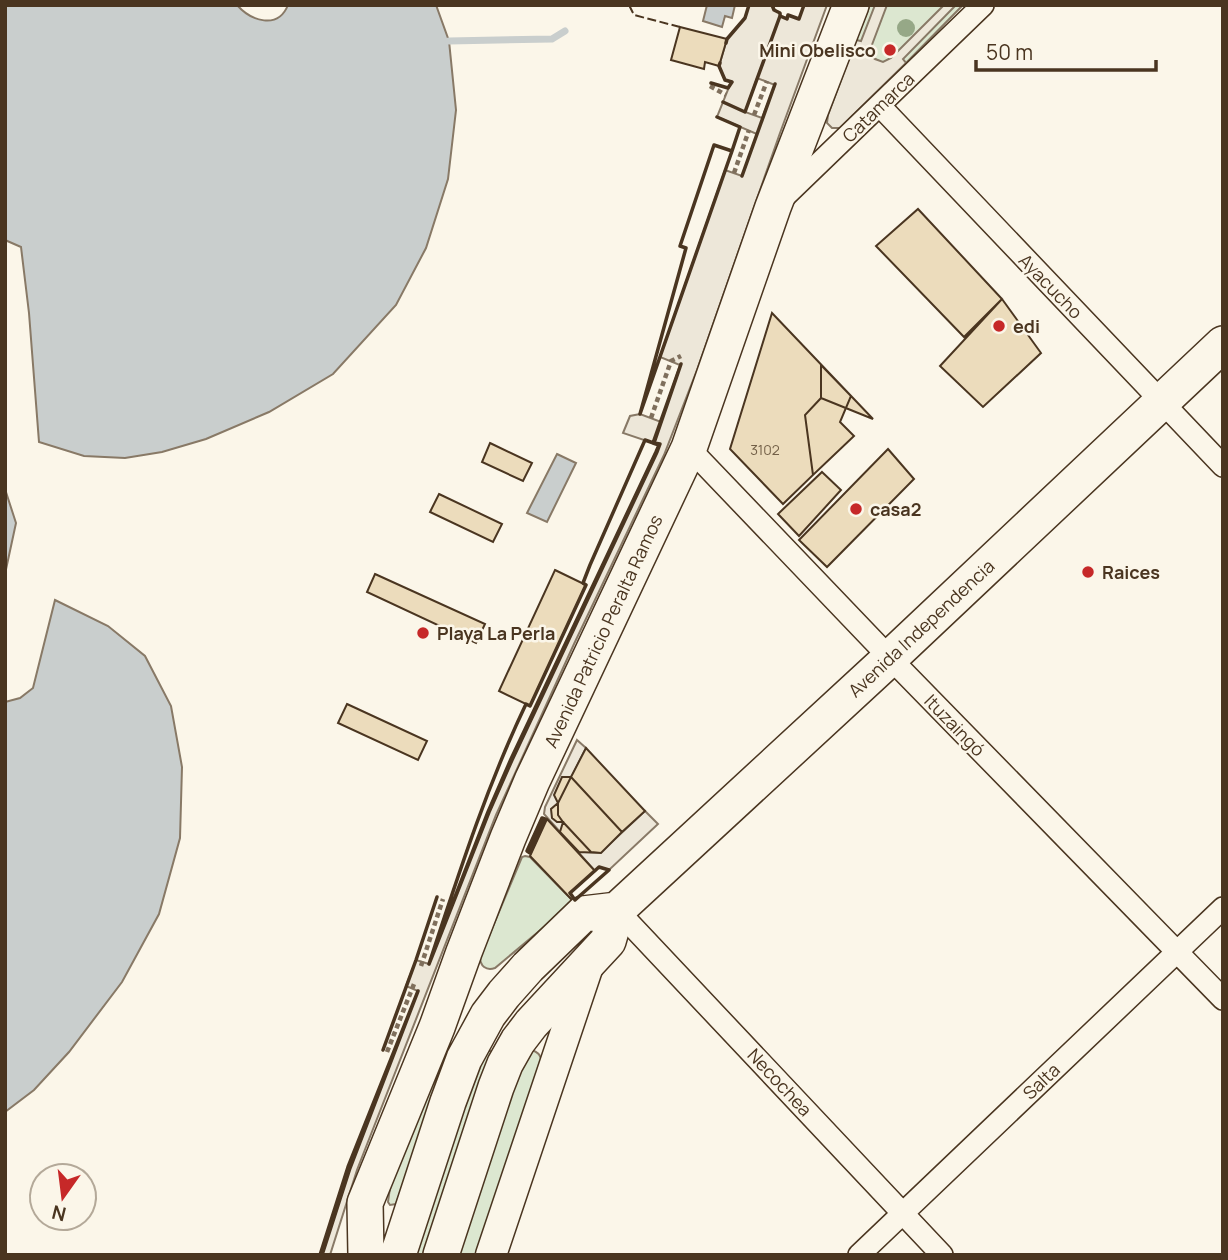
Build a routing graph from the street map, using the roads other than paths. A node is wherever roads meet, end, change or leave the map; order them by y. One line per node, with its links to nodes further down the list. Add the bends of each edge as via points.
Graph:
1 (851, 5): 4 (main road, Avenida Patricio Peralta Ramos)
2 (983, 5): 3 (street, Catamarca)
3 (880, 106): 4 (street, Catamarca); 6 (street, Ayacucho)
4 (774, 208): 7 (main road, Avenida Patricio Peralta Ramos)
5 (1223, 344): 6 (main road, Avenida Independencia)
6 (1162, 401): 8 (street, Ayacucho); 9 (main road, Avenida Independencia)
7 (689, 448): 9 (street, Ituzaingó); 16 (main road, Avenida Patricio Peralta Ramos, via 532,781)
8 (1223, 466)
9 (890, 658): 11 (main road, Avenida Independencia); 12 (street, Ituzaingó)
10 (1223, 908): 12 (street, Salta)
11 (617, 910): 13 (main road, via 608,941); 14 (main road, via 583,914); 18 (street, Necochea)
12 (1176, 951): 15 (street, Ituzaingó); 18 (street, Salta)
13 (590, 959): 22 (main road, via 531,1024 505,1064); 23 (main road)
14 (528, 968): 16 (main road); 21 (main road, via 488,1015 464,1059)
15 (1223, 999)
16 (437, 1027): 17 (main road, Avenida Patricio Peralta Ramos)
17 (365, 1203): 19 (main road, Avenida Patricio Peralta Ramos); 20 (main road)
18 (903, 1213): 24 (street, Salta); 25 (street, Necochea)
19 (348, 1255)
20 (366, 1255)
21 (398, 1255)
22 (441, 1255)
23 (491, 1255)
24 (859, 1255)
25 (942, 1255)

